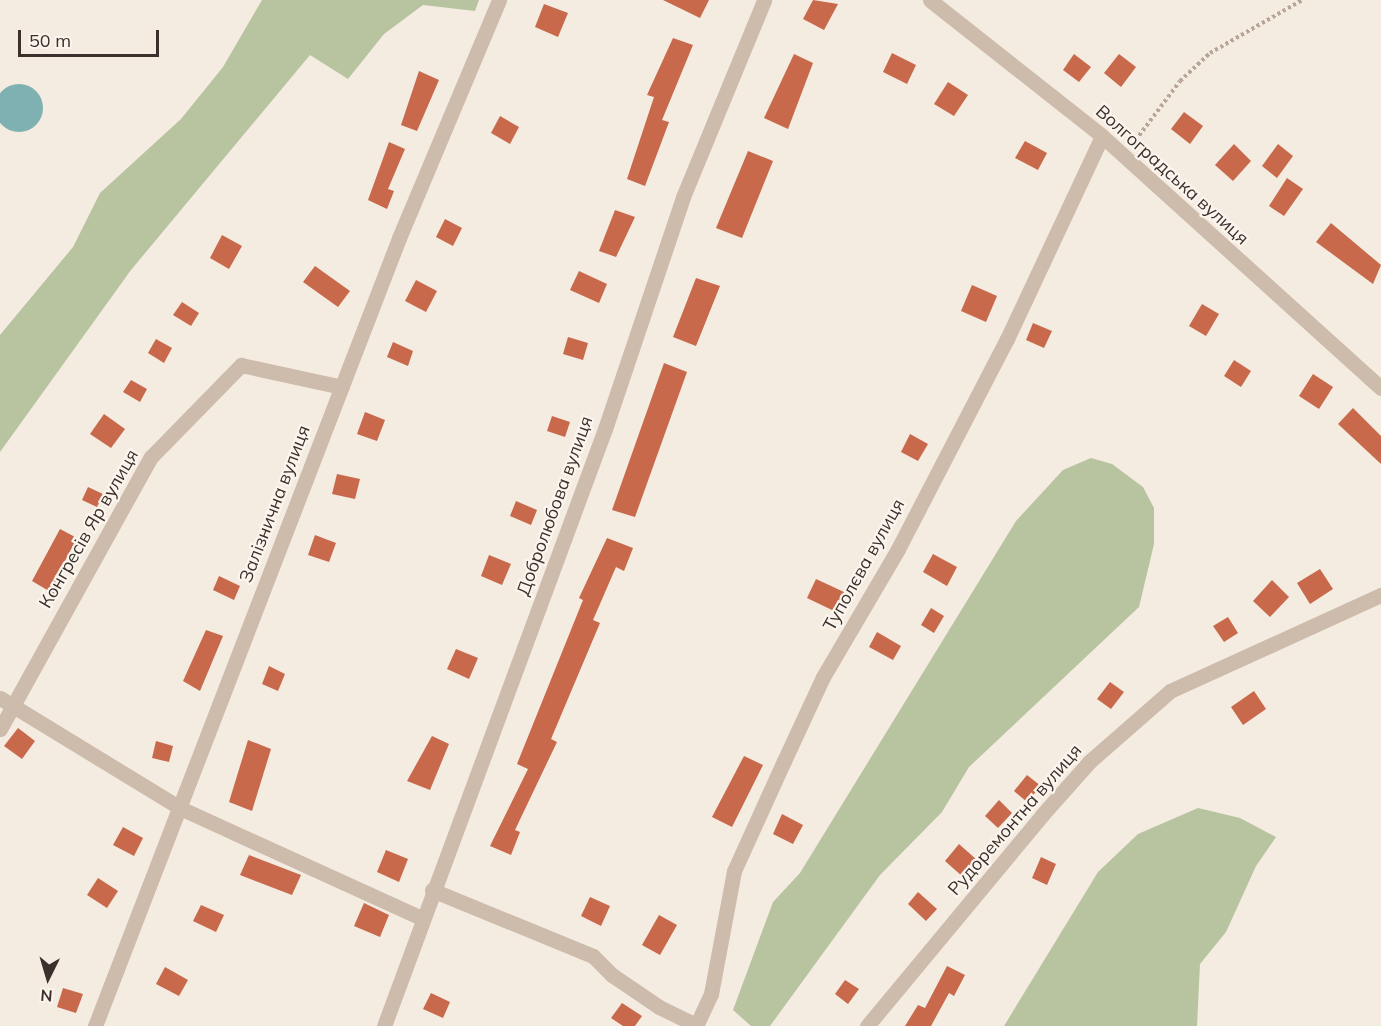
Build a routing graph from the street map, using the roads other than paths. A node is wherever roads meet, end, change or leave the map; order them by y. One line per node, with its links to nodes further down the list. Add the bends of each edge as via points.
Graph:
1 (499, 0): 5 (street, Залізнична вулиця)
2 (764, 0): 11 (street, Добролюбова вулиця, via 683,197 605,429)
3 (930, 0): 4 (street, Волгоградська вулиця)
4 (1102, 136): 6 (street, Волгоградська вулиця); 13 (street, Туполєва вулиця, via 1007,339 898,549 824,677 784,761 734,872 711,994)
5 (342, 387): 8 (street, Конгресів Яр вулиця, via 241,364 151,457); 10 (street, Залізнична вулиця)
6 (1381, 388)
7 (1381, 595): 16 (street, Рудоремонтна вулиця, via 1170,691 1089,762)
8 (6, 702): 9 (street, Конгресів Яр вулиця); 10 (street)
9 (0, 729)
10 (180, 808): 12 (street); 14 (street, Залізнична вулиця)
11 (432, 890): 12 (street, Добролюбова вулиця); 13 (street, via 593,956 612,975 659,1007)
12 (421, 918): 15 (street, Добролюбова вулиця)
13 (696, 1025)
14 (95, 1026)
15 (384, 1026)
16 (867, 1026)

